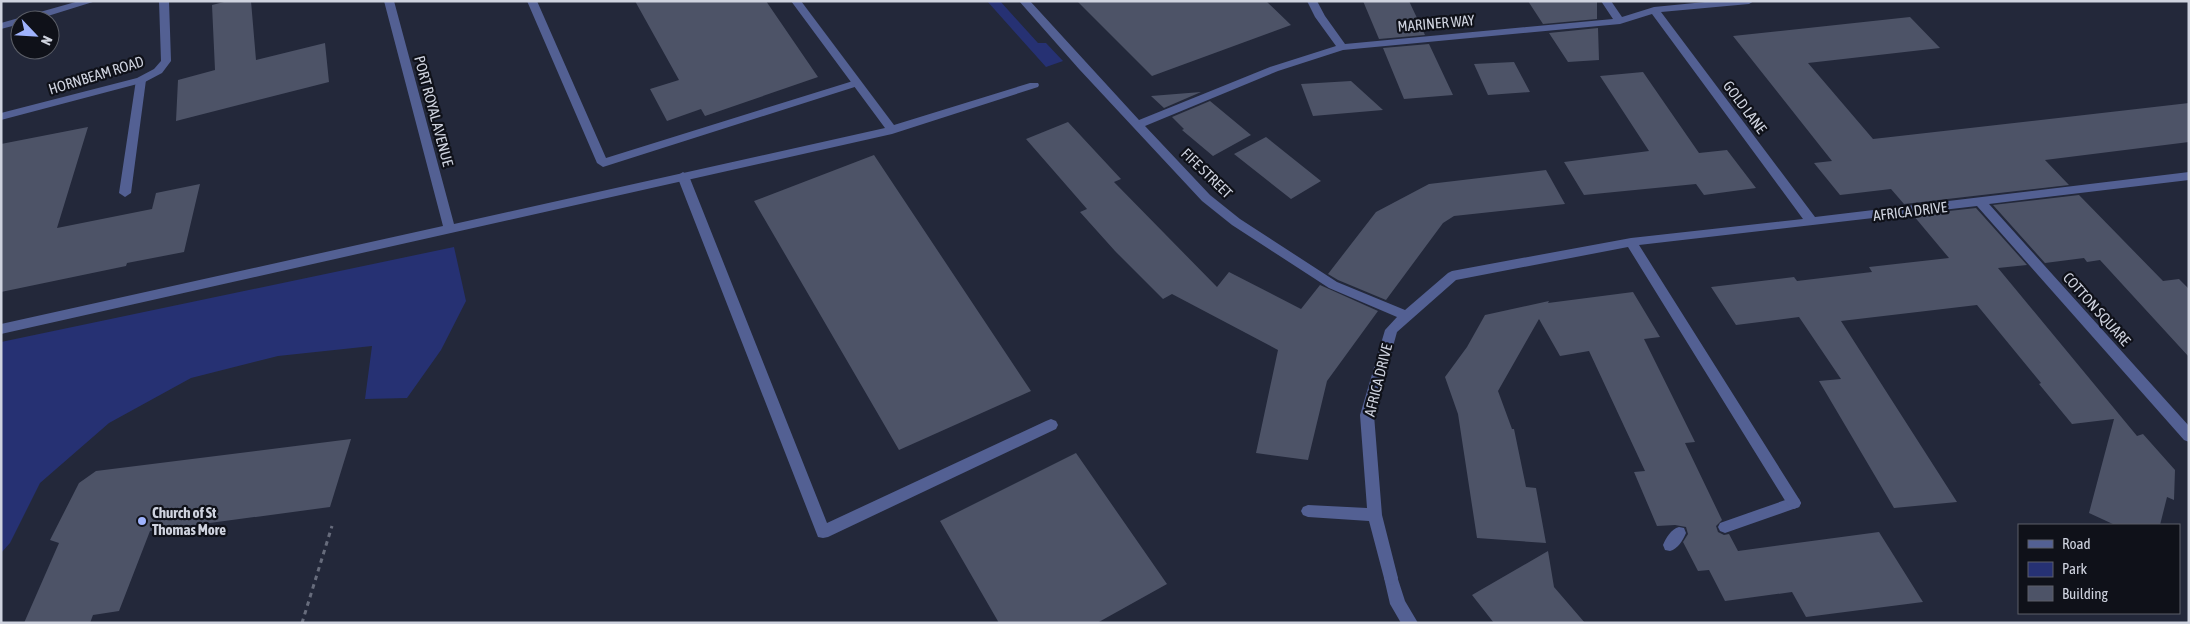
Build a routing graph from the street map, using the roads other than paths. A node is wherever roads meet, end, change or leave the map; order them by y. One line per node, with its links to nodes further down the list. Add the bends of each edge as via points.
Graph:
1 (91, 1): 10 (street)
2 (164, 1): 14 (street, HORNBEAM ROAD, via 166,61 158,71)
3 (389, 1): 25 (street, PORT ROYAL AVENUE)
4 (532, 1): 15 (street, via 603,163)
5 (796, 1): 15 (street)
6 (1024, 1): 18 (street, FIFE STREET)
7 (1312, 1): 13 (street)
8 (1606, 1): 12 (street)
9 (1749, 1): 11 (street, MARINER WAY)
10 (59, 10)
11 (1654, 10): 12 (street, MARINER WAY); 24 (street, GOLD LANE)
12 (1620, 21): 13 (street, MARINER WAY)
13 (1342, 47): 18 (street, MARINER WAY, via 1274,69)
14 (141, 80): 17 (street, HORNBEAM ROAD); 22 (street)
15 (857, 82): 19 (street)
16 (1034, 85): 19 (street)
17 (1, 117)
18 (1138, 125): 27 (street, FIFE STREET, via 1206,198 1236,222 1333,285)
19 (892, 130): 20 (street)
20 (683, 176): 25 (street); 29 (street, via 823,532)
21 (2189, 176): 23 (street, AFRICA DRIVE)
22 (125, 194)
23 (1980, 202): 24 (street, AFRICA DRIVE); 30 (street, COTTON SQUARE)
24 (1812, 222): 26 (street, AFRICA DRIVE)
25 (450, 228): 28 (street)
26 (1631, 242): 27 (street, AFRICA DRIVE, via 1452,276); 33 (street, via 1794,503)
27 (1407, 316): 32 (street, AFRICA DRIVE, via 1391,330 1367,415)
28 (1, 329)
29 (1051, 425)
30 (2189, 436)
31 (1308, 511): 32 (street)
32 (1375, 515): 36 (street, AFRICA DRIVE, via 1398,604)
33 (1725, 526)
34 (1679, 533): 35 (street)
35 (1670, 545)
36 (1410, 623)

